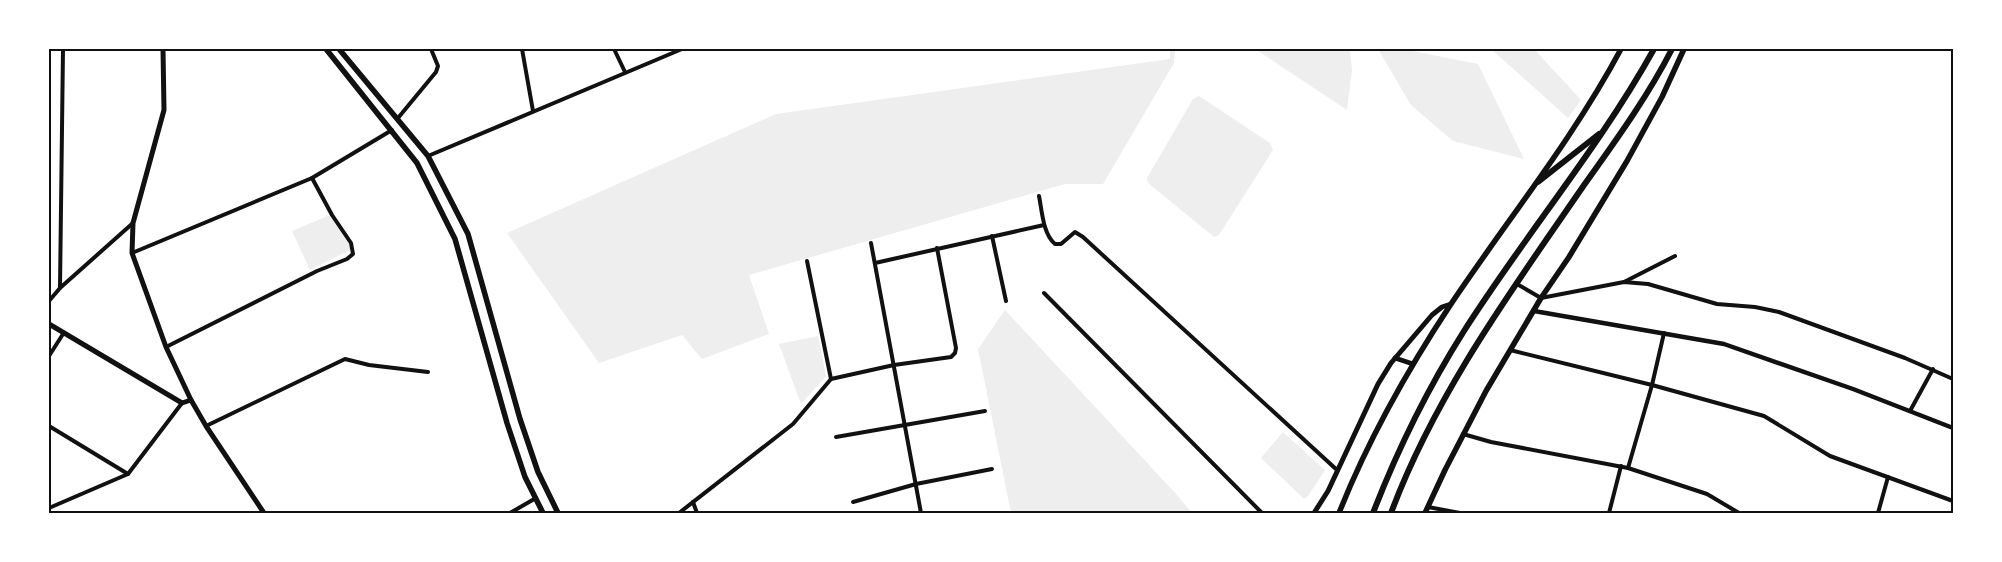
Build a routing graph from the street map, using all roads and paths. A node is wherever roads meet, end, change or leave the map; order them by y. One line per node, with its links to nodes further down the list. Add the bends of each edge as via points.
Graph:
1 (63, 49): 33 (street)
2 (163, 49): 22 (main road, via 164,110)
3 (326, 49): 17 (main road)
4 (339, 49): 15 (main road)
5 (431, 49): 15 (street, via 438,66 436,72)
6 (522, 49): 14 (street)
7 (614, 49): 13 (street)
8 (682, 49): 13 (street)
9 (1621, 49): 20 (main road)
10 (1654, 49): 16 (highway)
11 (1672, 49): 32 (highway, via 1632,117)
12 (1684, 49): 35 (main road, via 1627,161)
13 (625, 72): 14 (street)
14 (533, 111): 18 (street)
15 (398, 118): 18 (main road)
16 (1606, 128): 20 (highway); 87 (highway, via 1464,332 1432,388)
17 (392, 130): 19 (street); 71 (main road, via 417,163 455,239 507,423 525,477)
18 (428, 156): 80 (main road, via 468,234 520,419 538,472)
19 (312, 178): 27 (street); 43 (street, via 351,243 353,254)
20 (1538, 182): 38 (main road)
21 (1039, 196): 23 (street)
22 (133, 223): 27 (main road); 33 (street)
23 (1044, 225): 24 (street); 67 (street, via 1055,244 1061,244 1075,232 1090,244)
24 (992, 236): 26 (street); 37 (street)
25 (871, 243): 30 (street)
26 (937, 248): 30 (street); 48 (street, via 955,353 951,357)
27 (132, 253): 43 (main road)
28 (1675, 256): 31 (street)
29 (807, 262): 51 (street)
30 (875, 263): 48 (street)
31 (1624, 282): 35 (street); 49 (street, via 1648,284 1717,304 1779,312)
32 (1517, 284): 35 (street); 88 (highway, via 1448,395 1420,448)
33 (60, 288): 36 (street)
34 (1044, 293): 84 (street)
35 (1542, 298): 39 (main road)
36 (49, 301)
37 (1006, 302)
38 (1451, 304): 46 (main road, via 1432,314); 47 (main road)
39 (1534, 311): 42 (street); 44 (main road)
40 (49, 324): 41 (main road)
41 (64, 334): 45 (street); 55 (main road)
42 (1664, 334): 53 (street); 57 (street, via 1724,344)
43 (166, 347): 54 (main road)
44 (1510, 350): 53 (street); 62 (main road)
45 (49, 356)
46 (1395, 358): 47 (main road); 67 (main road, via 1378,384)
47 (1413, 364): 86 (main road, via 1369,446)
48 (894, 365): 51 (street); 58 (street)
49 (1933, 369): 52 (street); 57 (street)
50 (428, 372): 60 (street, via 345,359)
51 (831, 379): 73 (street, via 793,424)
52 (1953, 379)
53 (1652, 385): 65 (street); 69 (street, via 1764,416 1830,456)
54 (191, 400): 55 (main road); 60 (main road)
55 (182, 403): 68 (street)
56 (985, 411): 58 (street)
57 (1910, 411): 61 (street)
58 (905, 425): 63 (street); 70 (street)
59 (49, 426): 68 (street)
60 (206, 426): 77 (main road)
61 (1953, 428)
62 (1464, 434): 64 (street); 76 (main road)
63 (836, 437)
64 (1621, 466): 65 (street); 90 (street)
65 (1628, 468): 91 (street, via 1707,494)
66 (992, 469): 70 (street)
67 (1337, 470): 85 (main road)
68 (128, 474): 75 (street)
69 (1888, 477): 72 (street); 92 (street)
70 (916, 484): 74 (street); 83 (street)
71 (536, 498): 78 (street); 79 (main road)
72 (1953, 501)
73 (693, 502): 81 (street); 82 (street)
74 (853, 502)
75 (49, 508)
76 (1427, 510): 89 (street)
77 (264, 513)
78 (510, 513)
79 (543, 513)
80 (558, 513)
81 (678, 513)
82 (697, 513)
83 (922, 513)
84 (1262, 513)
85 (1314, 513)
86 (1339, 513)
87 (1372, 513)
88 (1392, 513)
89 (1460, 513)
90 (1608, 513)
91 (1739, 513)
92 (1878, 513)

